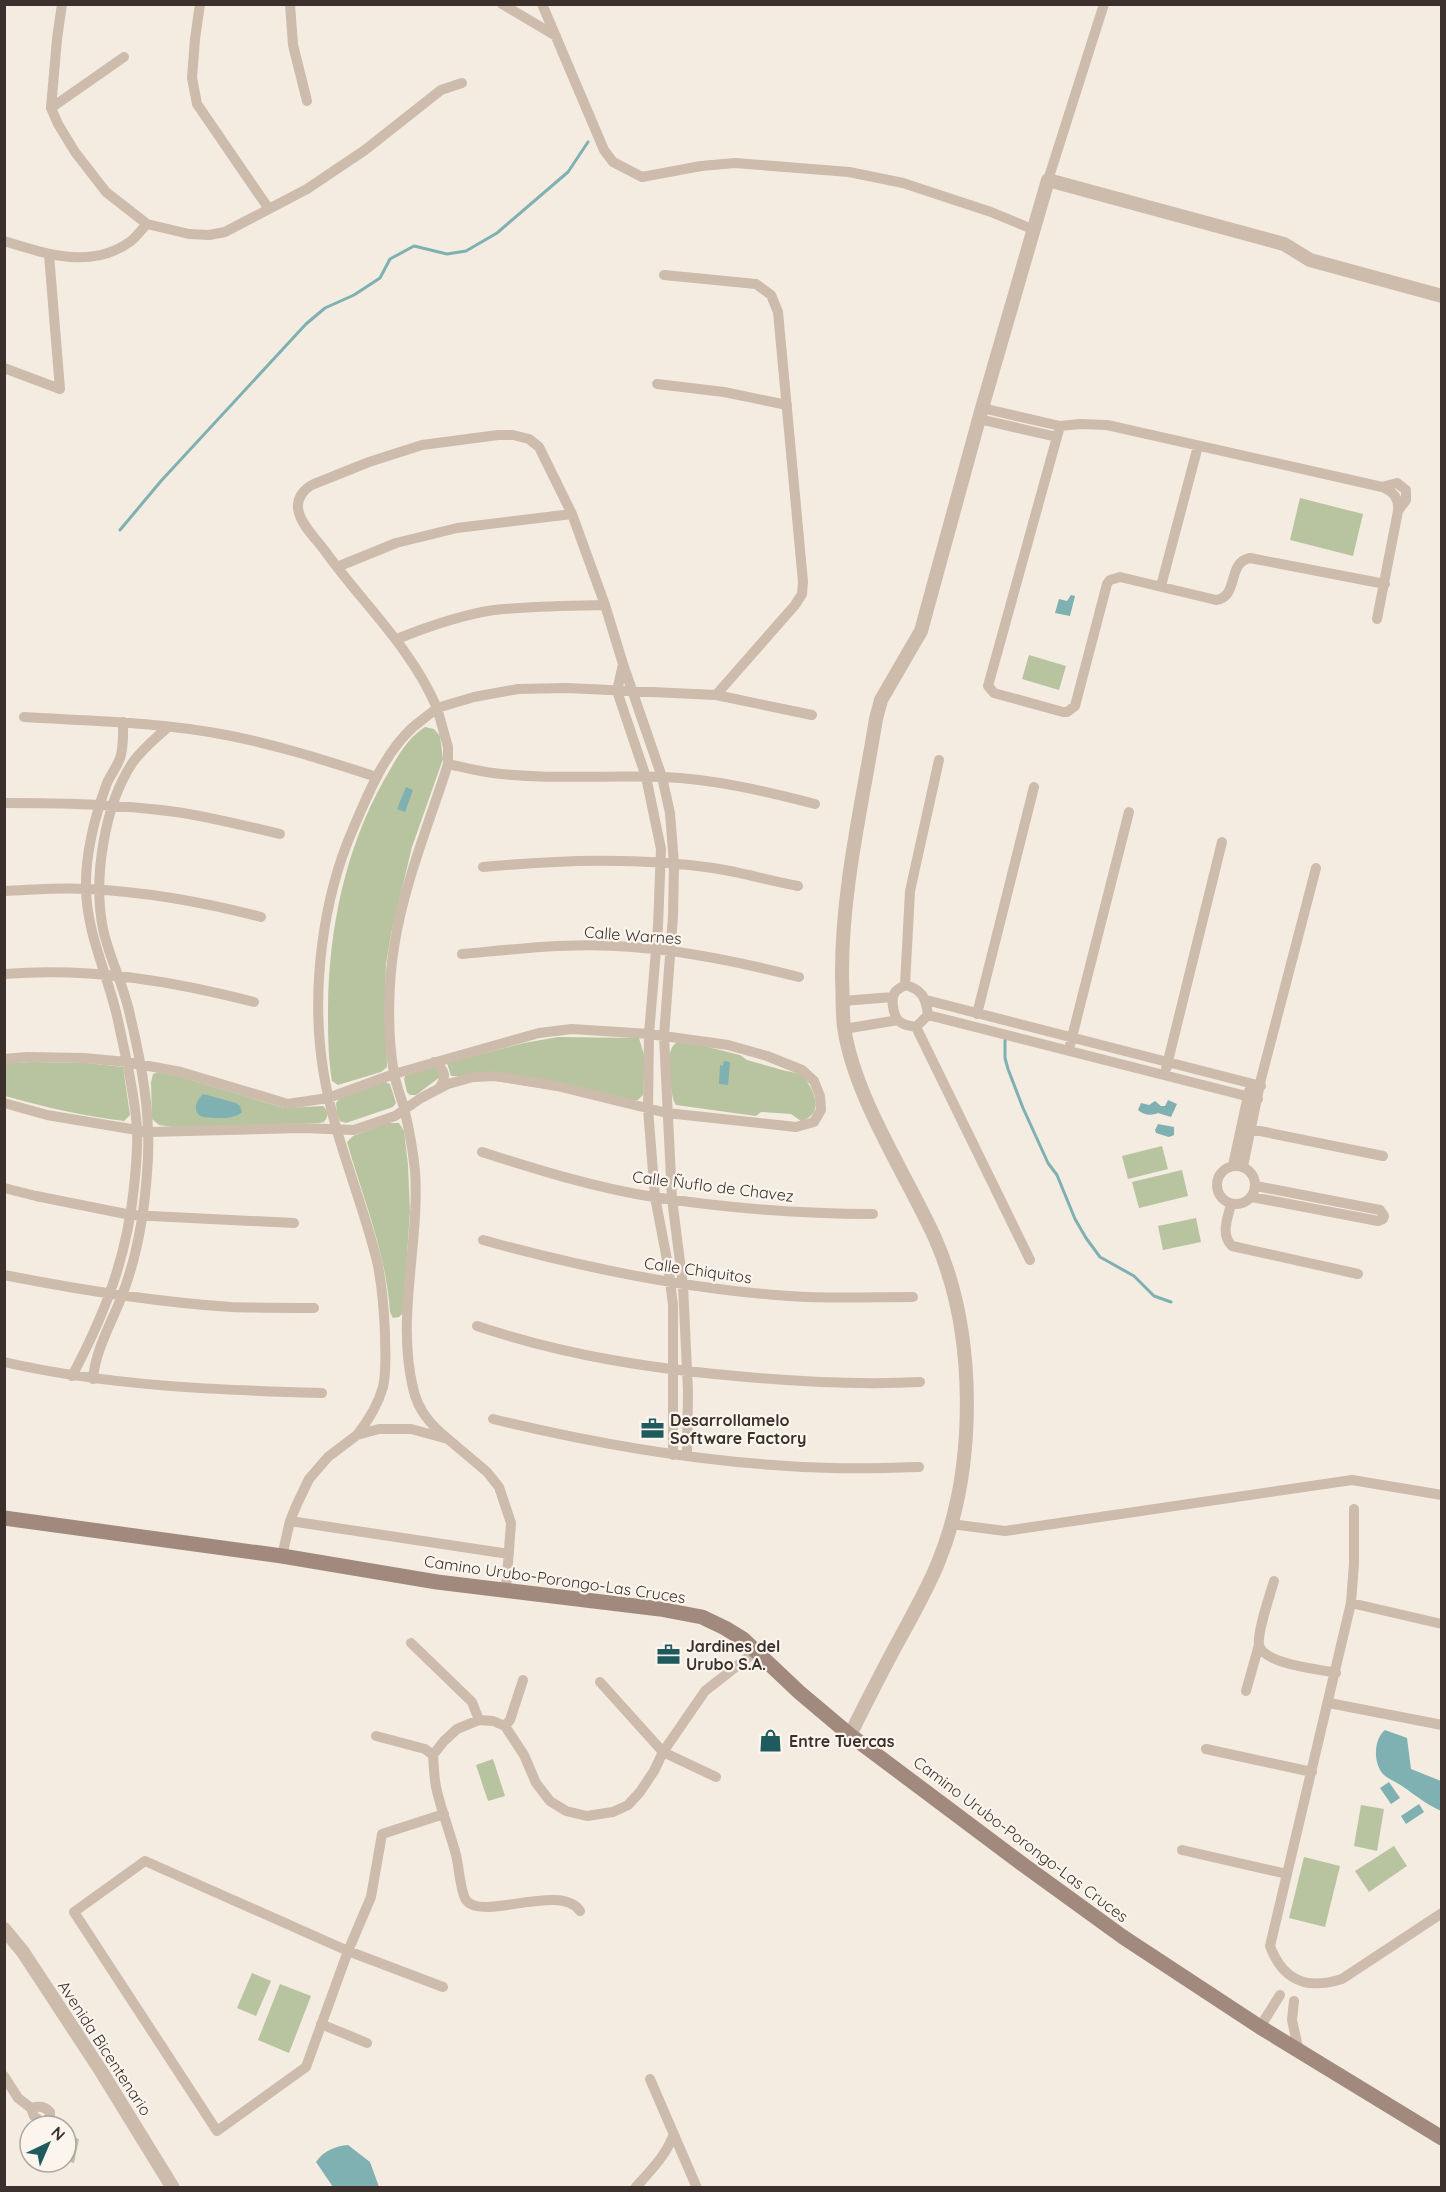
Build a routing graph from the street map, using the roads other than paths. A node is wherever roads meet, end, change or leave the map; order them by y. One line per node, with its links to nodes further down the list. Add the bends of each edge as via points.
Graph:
1 (62, 4): 13 (street)
2 (200, 4): 15 (street, via 192,78 197,104)
3 (290, 4): 12 (street, via 293,45)
4 (502, 4): 9 (street)
5 (542, 4): 8 (street)
6 (1104, 4): 14 (street)
7 (516, 5): 8 (street, via 536,19)
8 (549, 20): 9 (street)
9 (556, 36): 17 (street, via 604,150 613,162 642,177 735,163 849,172 903,183)
10 (124, 57): 13 (street)
11 (462, 83): 15 (street, via 441,90 364,150 307,189)
12 (307, 101)
13 (51, 108): 16 (street, via 75,153 106,192)
14 (1048, 180): 17 (street); 21 (street, via 1284,244 1310,260)
15 (269, 209): 16 (street, via 225,232 209,235)
16 (147, 224): 19 (street, via 131,241 112,251 89,258)
17 (1032, 230): 25 (street)
18 (4, 241): 19 (street)
19 (49, 255): 22 (street, via 60,389)
20 (664, 275): 24 (street, via 756,284 771,295 778,312)
21 (1442, 296)
22 (4, 368)
23 (657, 384): 24 (street)
24 (787, 405): 38 (street, via 802,594)
25 (980, 414): 26 (street); 76 (street, via 921,631 881,700 876,719 842,942)
26 (1058, 432): 27 (street, via 1080,424 1107,425); 31 (street, via 990,689 1063,712 1071,710 1107,584 1120,577)
27 (1198, 446): 30 (street, via 1391,491 1399,503); 31 (street)
28 (572, 514): 29 (street, via 457,528 396,543); 29 (street, via 538,447 529,438 498,435 422,445 369,462 303,492 298,513); 32 (street)
29 (337, 567): 34 (street)
30 (1385, 584): 31 (street, via 1250,558 1235,568 1230,591 1222,599); 33 (street)
31 (1161, 586)
32 (605, 605): 34 (street, via 493,611 435,624); 35 (street)
33 (1377, 619)
34 (397, 639): 39 (street, via 418,668)
35 (623, 664): 36 (street); 37 (street)
36 (617, 691): 37 (street); 39 (street, via 518,689); 47 (street)
37 (633, 691): 38 (street); 48 (street)
38 (716, 695): 40 (street)
39 (437, 708): 45 (street, via 448,747); 46 (street, via 411,729)
40 (812, 715)
41 (24, 717): 42 (street)
42 (123, 722): 43 (street); 52 (street, via 120,758)
43 (168, 727): 46 (street, via 267,744); 53 (street, via 132,764)
44 (939, 760): 73 (street, via 910,891)
45 (448, 764): 47 (street, via 517,775); 92 (street, via 408,883 394,947 389,1012)
46 (377, 777): 97 (street, via 347,843 332,891 323,942 319,1012)
47 (646, 777): 48 (street); 57 (street)
48 (662, 777): 51 (street, via 755,789); 58 (street, via 670,813)
49 (1034, 787): 78 (street)
50 (4, 803): 52 (street)
51 (815, 804)
52 (100, 806): 53 (street); 62 (street, via 88,848)
53 (114, 806): 55 (street, via 175,812); 63 (street, via 101,850)
54 (1129, 813): 85 (street)
55 (280, 834)
56 (1222, 842): 90 (street)
57 (661, 864): 58 (street); 59 (street, via 595,861); 66 (street)
58 (674, 864): 61 (street, via 714,868); 67 (street, via 674,916)
59 (483, 867)
60 (1316, 868): 94 (street)
61 (798, 886)
62 (86, 889): 63 (street); 64 (street); 70 (street, via 90,932)
63 (99, 890): 65 (street, via 201,902); 71 (street, via 104,930)
64 (4, 891)
65 (261, 916)
66 (656, 950): 67 (street, Calle Warnes); 68 (street, Calle Warnes, via 557,946); 83 (street)
67 (669, 950): 72 (street, Calle Warnes); 84 (street)
68 (462, 954)
69 (4, 974): 70 (street)
70 (104, 975): 71 (street); 88 (street)
71 (119, 977): 77 (street, via 152,980); 91 (street)
72 (799, 977)
73 (905, 986): 74 (street); 75 (street, via 922,993)
74 (893, 997): 76 (street); 80 (street)
75 (926, 1000): 78 (street); 79 (street)
76 (843, 1001): 82 (street)
77 (254, 1002)
78 (977, 1014): 85 (street)
79 (928, 1015): 81 (street); 86 (street)
80 (898, 1020): 81 (street); 82 (street)
81 (916, 1027): 117 (street)
82 (844, 1029): 147 (street, via 861,1087 936,1240 953,1294 964,1346 967,1396 966,1445)
83 (649, 1034): 84 (street); 89 (street, via 572,1029 539,1033); 99 (street)
84 (664, 1036): 101 (street); 101 (street, via 728,1045 802,1070 814,1081 821,1110 814,1122 796,1127)
85 (1072, 1038): 86 (street); 90 (street)
86 (1069, 1051): 93 (street)
87 (4, 1059): 88 (street)
88 (127, 1062): 91 (street); 104 (street)
89 (434, 1062): 92 (street); 95 (street, via 445,1074)
90 (1168, 1063): 93 (street); 94 (street)
91 (141, 1065): 97 (street, via 181,1072 288,1104); 104 (street, via 146,1094)
92 (394, 1074): 97 (street); 100 (street)
93 (1165, 1076): 96 (street)
94 (1257, 1083): 96 (street)
95 (440, 1088): 99 (street, via 473,1077 496,1076 557,1086); 100 (street)
96 (1253, 1097): 103 (street); 107 (street)
97 (328, 1098): 102 (street)
98 (4, 1103): 104 (street, via 46,1115)
99 (648, 1109): 101 (street); 110 (street)
100 (404, 1110): 102 (street, via 354,1130); 126 (street, via 412,1146 416,1198)
101 (667, 1113): 111 (street)
102 (336, 1129): 104 (street); 125 (street, via 378,1264)
103 (1250, 1130): 106 (street); 107 (street)
104 (143, 1131): 114 (street, via 136,1172)
105 (482, 1152): 110 (street, Calle Ñuflo de Chavez)
106 (1383, 1156)
107 (1238, 1166): 109 (street, via 1252,1174); 112 (street, via 1220,1173 1217,1188)
108 (4, 1188): 114 (street)
109 (1254, 1191): 109 (street, via 1378,1221 1384,1216 1380,1210); 112 (street, via 1246,1202)
110 (655, 1197): 111 (street, Calle Ñuflo de Chavez); 120 (street)
111 (672, 1198): 113 (street, Calle Ñuflo de Chavez, via 791,1212); 121 (street)
112 (1231, 1204): 118 (street, via 1225,1233 1232,1246)
113 (873, 1214)
114 (137, 1215): 115 (street); 122 (street, via 123,1254)
115 (294, 1223)
116 (483, 1240): 120 (street, Calle Chiquitos)
117 (1030, 1260)
118 (1358, 1274)
119 (4, 1275): 122 (street)
120 (670, 1283): 121 (street, Calle Chiquitos); 131 (street)
121 (683, 1285): 123 (street, Calle Chiquitos, via 788,1296); 132 (street)
122 (117, 1295): 124 (street, via 233,1307); 133 (street); 134 (street)
123 (913, 1297)
124 (314, 1308)
125 (384, 1315): 126 (street, via 396,1322); 129 (street)
126 (406, 1319): 128 (street)
127 (477, 1326): 131 (street, via 570,1353)
128 (406, 1331): 129 (street); 139 (street, via 419,1405 431,1425)
129 (385, 1335): 138 (street, via 383,1386 378,1402)
130 (4, 1362): 133 (street)
131 (672, 1370): 132 (street); 140 (street)
132 (686, 1372): 135 (street, via 845,1383); 141 (street)
133 (72, 1376): 134 (street)
134 (93, 1379): 136 (street, via 222,1390)
135 (920, 1382)
136 (322, 1393)
137 (493, 1419): 140 (street)
138 (357, 1435): 139 (street, via 379,1429 411,1429); 146 (street, via 309,1479)
139 (448, 1439): 148 (street, via 499,1487 510,1523)
140 (673, 1455): 141 (street)
141 (687, 1456): 142 (street, via 833,1469)
142 (919, 1467)
143 (1442, 1496): 147 (street, via 1352,1480 1005,1531)
144 (1354, 1509): 152 (street)
145 (4, 1518): 149 (main road, Camino Urubo-Porongo-Las Cruces)
146 (290, 1521): 148 (street); 149 (street)
147 (951, 1524): 167 (street, via 938,1562)
148 (509, 1554): 151 (street)
149 (282, 1556): 151 (main road, Camino Urubo-Porongo-Las Cruces)
150 (1274, 1581): 155 (street)
151 (506, 1590): 156 (main road, Camino Urubo-Porongo-Las Cruces, via 702,1617 743,1639)
152 (1351, 1603): 153 (street); 159 (street)
153 (1442, 1624)
154 (411, 1643): 164 (street, via 472,1702)
155 (1259, 1645): 157 (street); 158 (street)
156 (756, 1651): 167 (main road, Camino Urubo-Porongo-Las Cruces); 170 (street, via 705,1691)
157 (1268, 1657): 158 (street); 159 (street)
158 (1254, 1660): 162 (street)
159 (1335, 1672): 163 (street)
160 (523, 1680): 166 (street)
161 (600, 1683): 170 (street)
162 (1246, 1691)
163 (1329, 1703): 165 (street); 172 (street)
164 (478, 1720): 166 (street); 171 (street, via 457,1729)
165 (1442, 1725)
166 (505, 1726): 170 (street, via 550,1801 566,1811 587,1816 613,1812 628,1804 640,1792)
167 (850, 1735): 185 (main road, Camino Urubo-Porongo-Las Cruces, via 1123,1937)
168 (376, 1736): 171 (street, via 425,1749)
169 (1206, 1749): 172 (street)
170 (663, 1752): 173 (street)
171 (433, 1755): 174 (street, via 436,1788)
172 (1312, 1772): 176 (street)
173 (716, 1777)
174 (444, 1814): 177 (street, via 465,1899 473,1906 568,1902); 180 (street, via 382,1834 371,1897)
175 (1182, 1850): 176 (street)
176 (1287, 1874): 181 (street, via 1270,1946 1276,1960)
177 (580, 1911)
178 (1442, 1913): 182 (street, via 1342,1979 1327,1984)
179 (4, 1929): 195 (street, Avenida Bicentenario, via 101,2071)
180 (348, 1951): 183 (street); 184 (street); 184 (street, via 145,1861 74,1912 217,2131 306,2067)
181 (1290, 1975): 182 (street); 185 (street)
182 (1305, 1982): 187 (street, via 1295,1998 1292,2020)
183 (443, 1987)
184 (321, 2024): 186 (street)
185 (1260, 2027): 187 (main road, Camino Urubo-Porongo-Las Cruces)
186 (368, 2043)
187 (1299, 2052): 194 (main road, Camino Urubo-Porongo-Las Cruces)
188 (4, 2076): 191 (street)
189 (650, 2079): 193 (street)
190 (4, 2095): 191 (street)
191 (18, 2098): 192 (street)
192 (31, 2108)
193 (673, 2136): 196 (street, via 669,2148); 197 (street)
194 (1442, 2138)
195 (173, 2187)
196 (635, 2187)
197 (698, 2187)

